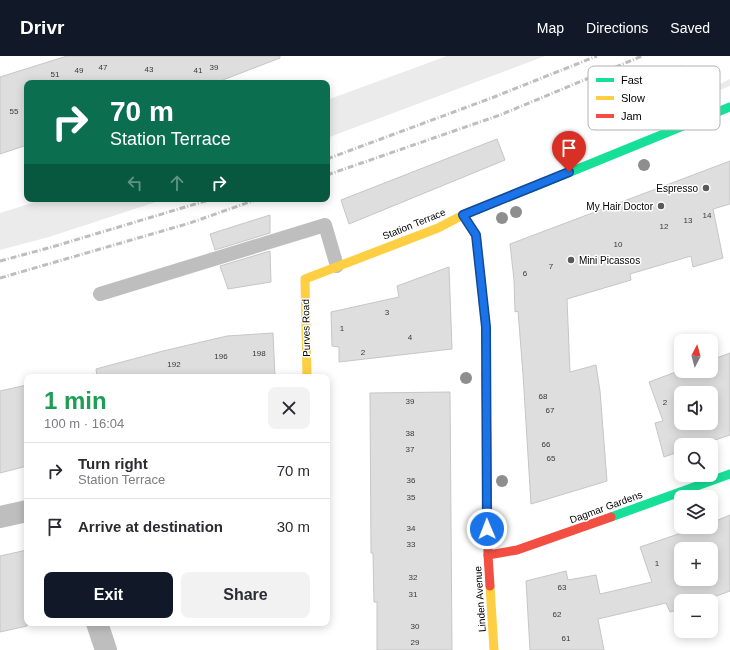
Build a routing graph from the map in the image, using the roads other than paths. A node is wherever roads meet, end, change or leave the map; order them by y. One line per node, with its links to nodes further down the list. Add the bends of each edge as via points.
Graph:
1 (730, 106): 2 (street, Station Terrace)
2 (720, 110)
3 (671, 130): 4 (street, Station Terrace)
4 (463, 215): 5 (street, Station Terrace, via 438,228); 12 (street, Linden Avenue, via 476,235 486,327)
5 (337, 266): 6 (street, Station Terrace); 7 (lane, via 325,225)
6 (305, 278): 8 (street, Purves Road)
7 (100, 294)
8 (307, 374)
9 (730, 474): 12 (street, Dagmar Gardens, via 517,550)
10 (24, 512): 11 (street)
11 (0, 517)
12 (488, 555): 15 (street, Linden Avenue)
13 (98, 626): 14 (street)
14 (106, 650)
15 (494, 650)

